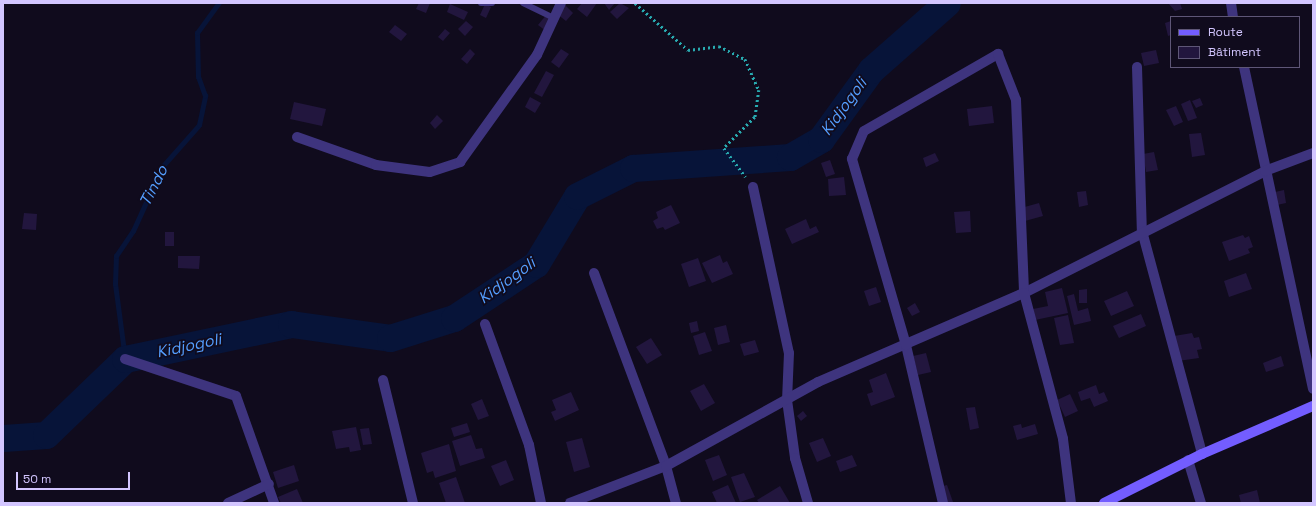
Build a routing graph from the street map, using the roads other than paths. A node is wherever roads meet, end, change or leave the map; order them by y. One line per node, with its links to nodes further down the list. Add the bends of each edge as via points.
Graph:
1 (481, 3): 2 (lane)
2 (492, 3)
3 (523, 3): 7 (lane)
4 (561, 3): 7 (street)
5 (1231, 3): 6 (street)
6 (1234, 16)
7 (554, 18): 10 (street, via 538,55 460,162 430,172 376,165)
8 (1137, 67): 14 (street)
9 (1244, 68): 12 (street)
10 (297, 137)
11 (1313, 153): 12 (street)
12 (1265, 171): 14 (street); 21 (street)
13 (753, 187): 22 (street, via 789,353)
14 (1142, 231): 16 (street); 24 (street)
15 (594, 273): 26 (street)
16 (1024, 293): 18 (street); 18 (street, via 1016,100 998,54 864,131 852,159); 36 (street, via 1063,439)
17 (485, 324): 31 (street, via 529,445)
18 (906, 345): 22 (street, via 818,382); 35 (street)
19 (125, 359): 27 (street, via 236,396)
20 (383, 380): 30 (street)
21 (1313, 388)
22 (787, 400): 26 (street); 34 (street, via 795,458)
23 (1313, 406): 24 (street)
24 (1202, 454): 25 (street)
25 (1188, 460): 37 (street); 38 (street)
26 (666, 466): 32 (street); 33 (street)
27 (269, 484): 28 (street); 29 (street)
28 (228, 503)
29 (274, 503)
30 (413, 503)
31 (541, 503)
32 (570, 503)
33 (676, 503)
34 (808, 503)
35 (943, 503)
36 (1071, 503)
37 (1104, 503)
38 (1201, 503)

